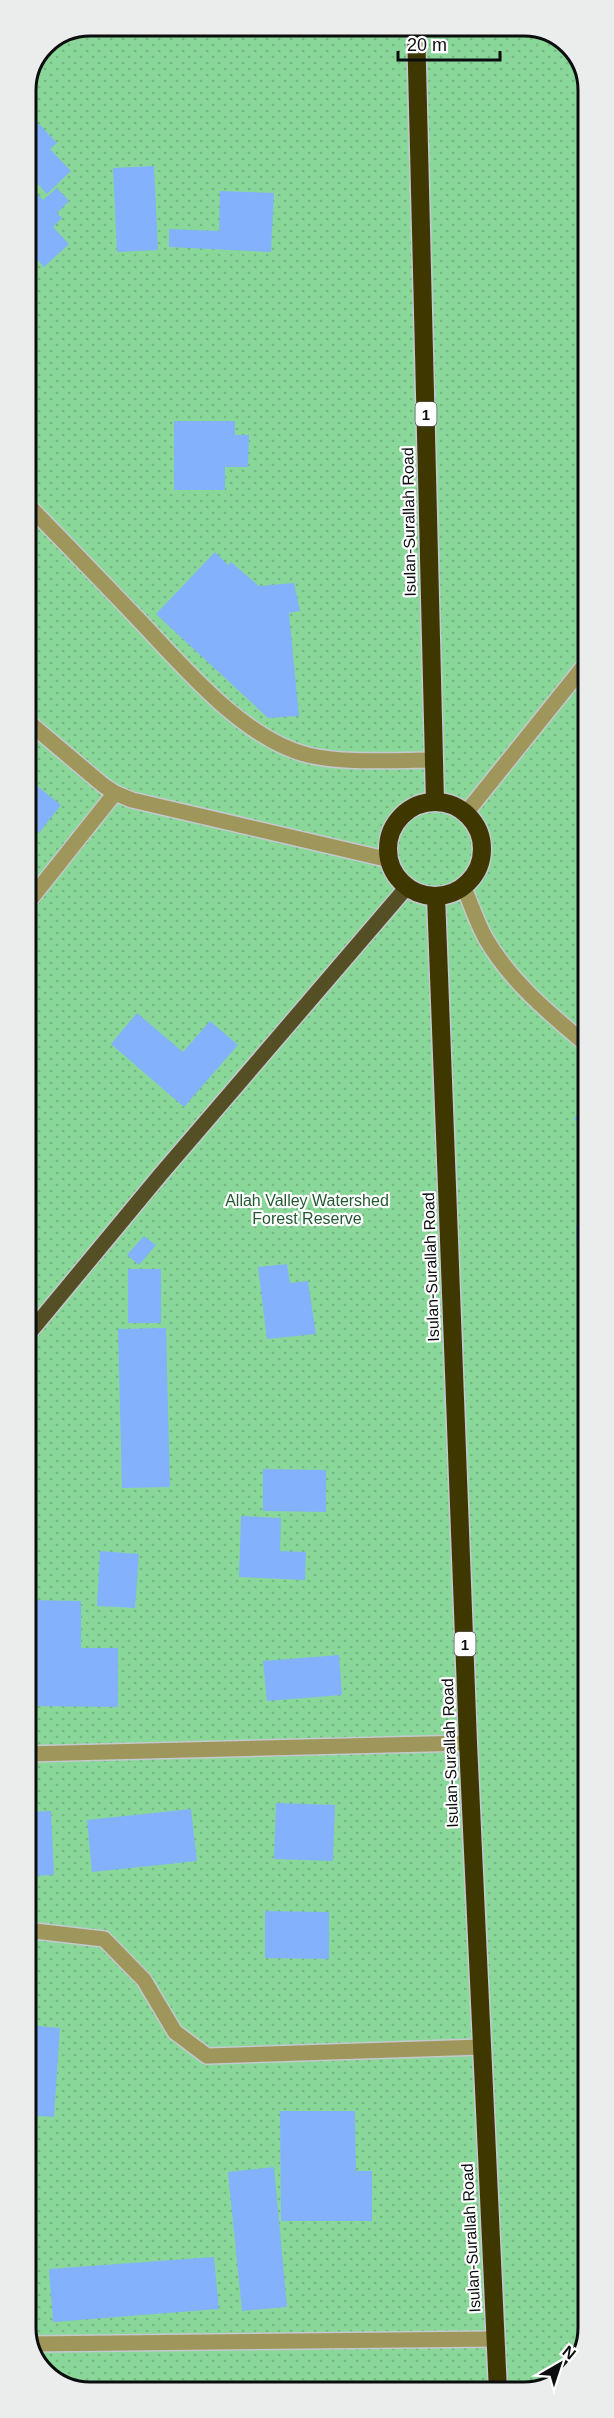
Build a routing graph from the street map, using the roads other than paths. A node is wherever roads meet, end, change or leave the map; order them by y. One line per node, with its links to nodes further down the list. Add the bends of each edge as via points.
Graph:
1 (416, 36): 5 (highway, Isulan-Surallah Road / 1)
2 (36, 513): 5 (street, via 199,682 250,727 276,743 308,755)
3 (578, 673): 8 (street)
4 (36, 729): 6 (street)
5 (435, 760): 7 (highway, Isulan-Surallah Road / 1)
6 (115, 793): 9 (street); 12 (street)
7 (435, 802): 8 (highway); 9 (highway, via 412,808 394,825 388,848)
8 (466, 813): 11 (highway, via 481,837 483,851 477,871)
9 (390, 861): 10 (highway)
10 (407, 887): 13 (highway); 15 (main road)
11 (464, 888): 13 (highway); 14 (street, via 485,938 510,974)
12 (36, 892)
13 (436, 896): 16 (highway, Isulan-Surallah Road / 1)
14 (578, 1038)
15 (36, 1325)
16 (468, 1743): 17 (street); 19 (highway, Isulan-Surallah Road / 1)
17 (36, 1754)
18 (36, 1931): 19 (street, via 104,1940 144,1980 175,2032 207,2056)
19 (482, 2047): 20 (highway, Isulan-Surallah Road / 1)
20 (495, 2339): 21 (street); 22 (highway, Isulan-Surallah Road / 1)
21 (39, 2344)
22 (497, 2382)

